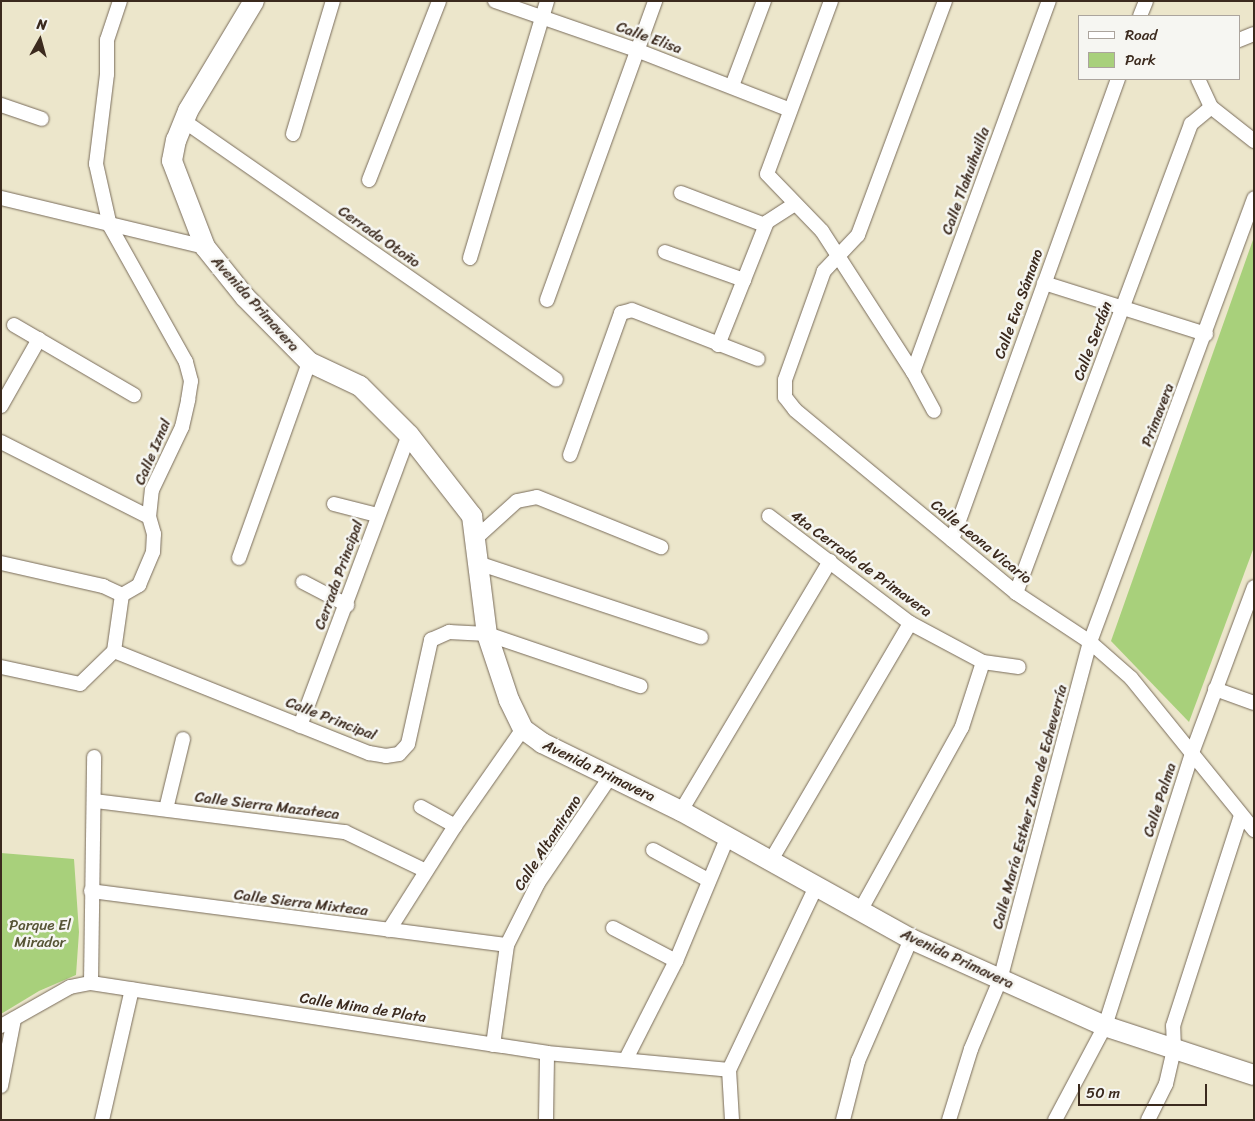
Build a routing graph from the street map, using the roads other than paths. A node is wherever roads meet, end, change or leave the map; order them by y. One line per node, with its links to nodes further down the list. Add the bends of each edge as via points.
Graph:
1 (120, 1): 34 (street, Calle Iznal, via 107,40 107,74 96,164)
2 (254, 1): 25 (street, Avenida Primavera)
3 (333, 1): 26 (street)
4 (439, 1): 28 (street)
5 (495, 1): 14 (street, Calle Elisa)
6 (547, 1): 14 (street)
7 (655, 1): 17 (street)
8 (764, 1): 20 (street)
9 (830, 1): 23 (street)
10 (945, 1): 37 (street, Calle Leona Vicario, via 858,235)
11 (1049, 1): 49 (street, Calle Tlahuihuilla)
12 (1146, 1): 13 (street)
13 (1140, 15)
14 (541, 18): 17 (street, Calle Elisa); 38 (street)
15 (1254, 34): 16 (street)
16 (1240, 40)
17 (638, 51): 20 (street, Calle Elisa); 41 (street)
18 (1118, 80): 40 (street, Calle Eva Sámano)
19 (1198, 80): 22 (street)
20 (732, 86): 23 (street, Calle Elisa)
21 (1, 105): 24 (street)
22 (1211, 107): 27 (street); 42 (street, Calle Serdán, via 1191,124)
23 (790, 110): 32 (street, via 768,174)
24 (42, 119)
25 (184, 121): 35 (street, Avenida Primavera, via 172,161); 50 (street, Cerrada Otoño)
26 (293, 134)
27 (1254, 141)
28 (369, 180)
29 (681, 193): 33 (street)
30 (1, 198): 34 (street)
31 (1254, 198): 44 (street, Primavera)
32 (795, 204): 33 (street); 37 (street, via 822,231)
33 (765, 225): 39 (street)
34 (110, 226): 35 (street); 60 (street, Calle Iznal, via 174,337 191,381 182,427 152,490)
35 (205, 247): 48 (street, Avenida Primavera, via 244,297)
36 (665, 252): 39 (street)
37 (838, 254): 49 (street); 62 (street, Calle Leona Vicario, via 824,271 785,380 785,397 795,410)
38 (470, 258)
39 (744, 280): 46 (street)
40 (1044, 283): 42 (street); 62 (street, Calle Eva Sámano)
41 (547, 300)
42 (1122, 310): 44 (street); 70 (street, Calle Serdán)
43 (14, 325): 45 (street)
44 (1206, 334): 76 (street, Primavera)
45 (39, 338): 51 (street); 52 (street)
46 (718, 345): 47 (street); 56 (street, via 632,310 621,313)
47 (758, 359)
48 (309, 362): 54 (street, Avenida Primavera, via 360,386); 64 (street)
49 (913, 372): 53 (street)
50 (556, 380)
51 (134, 395)
52 (1, 406)
53 (934, 411)
54 (409, 435): 58 (street, Cerrada Principal); 61 (street, Avenida Primavera, via 472,516)
55 (1, 442): 60 (street)
56 (570, 455)
57 (334, 504): 58 (street)
58 (377, 515): 72 (street, Cerrada Principal)
59 (768, 516): 65 (street, 4ta Cerrada de Primavera)
60 (149, 517): 71 (street, Calle Iznal, via 154,534 153,552 139,585)
61 (476, 538): 63 (street, via 517,501 537,497); 66 (street, Avenida Primavera)
62 (952, 540): 70 (street, Calle Leona Vicario)
63 (662, 548)
64 (239, 558)
65 (830, 561): 73 (street, 4ta Cerrada de Primavera); 93 (street)
66 (478, 563): 74 (street, Avenida Primavera); 75 (street)
67 (1, 564): 71 (street, via 103,586)
68 (303, 582): 72 (street)
69 (1254, 586): 82 (street, Calle Palma)
70 (1016, 593): 76 (street, Calle Leona Vicario)
71 (122, 595): 77 (street)
72 (347, 605): 84 (street, Cerrada Principal)
73 (910, 623): 78 (street, 4ta Cerrada de Primavera); 99 (street)
74 (488, 634): 81 (street); 84 (street, Calle Principal, via 449,632 431,640 408,744 399,754 368,753); 85 (street, Avenida Primavera, via 509,700)
75 (701, 637)
76 (1090, 642): 87 (street, Calle Leona Vicario, via 1131,678); 110 (street, Calle María Esther Zuno de Echeverría)
77 (114, 651): 80 (street, via 80,684); 84 (street, Calle Principal)
78 (983, 662): 79 (street, 4ta Cerrada de Primavera); 104 (street, via 962,727)
79 (1019, 667)
80 (1, 668)
81 (640, 686)
82 (1216, 689): 83 (street); 87 (street, Calle Palma)
83 (1254, 703)
84 (300, 726)
85 (523, 729): 89 (street, Avenida Primavera, via 542,743); 95 (street)
86 (183, 740): 92 (street)
87 (1192, 753): 94 (street, Calle Leona Vicario); 115 (street, Calle Palma)
88 (94, 757): 90 (street)
89 (610, 777): 93 (street, Avenida Primavera); 108 (street, Calle Altamirano, via 538,883)
90 (95, 801): 92 (street, Calle Sierra Mazateca); 103 (street)
91 (422, 808): 95 (street)
92 (166, 809): 100 (street, Calle Sierra Mazateca, via 345,832)
93 (681, 811): 97 (street, Avenida Primavera)
94 (1241, 816): 96 (street, Calle Leona Vicario); 117 (street, via 1173,1026)
95 (455, 826): 100 (street)
96 (1254, 830)
97 (728, 836): 99 (street, Avenida Primavera); 101 (street)
98 (654, 850): 101 (street)
99 (770, 862): 102 (street, Avenida Primavera)
100 (426, 872): 106 (street)
101 (708, 880): 109 (street)
102 (816, 887): 104 (street, Avenida Primavera); 120 (street)
103 (91, 891): 106 (street, Calle Sierra Mixteca); 111 (street)
104 (860, 911): 107 (street, Avenida Primavera)
105 (613, 928): 109 (street)
106 (389, 930): 108 (street, Calle Sierra Mixteca)
107 (911, 939): 110 (street, Avenida Primavera); 126 (street, via 858,1061)
108 (507, 945): 116 (street, Calle Altamirano)
109 (676, 961): 119 (street)
110 (1000, 980): 115 (street, Avenida Primavera); 127 (street, Calle María Esther Zuno de Echeverría, via 970,1049)
111 (91, 983): 112 (street, Calle Mina de Plata); 113 (street, Calle Mina de Plata, via 70,987)
112 (132, 989): 116 (street, Calle Mina de Plata); 123 (street)
113 (14, 1019): 114 (street, Calle Mina de Plata); 122 (street)
114 (1, 1026)
115 (1105, 1026): 117 (street, Avenida Primavera); 128 (street, Calle Palma)
116 (493, 1045): 118 (street, Calle Mina de Plata)
117 (1174, 1050): 121 (street, Avenida Primavera); 129 (street, via 1166,1084)
118 (547, 1053): 119 (street, Calle Mina de Plata); 124 (street)
119 (626, 1059): 120 (street, Calle Mina de Plata)
120 (729, 1070): 125 (street)
121 (1254, 1075)
122 (1, 1086)
123 (102, 1120)
124 (546, 1120)
125 (732, 1120)
126 (843, 1120)
127 (949, 1120)
128 (1055, 1120)
129 (1148, 1120)

